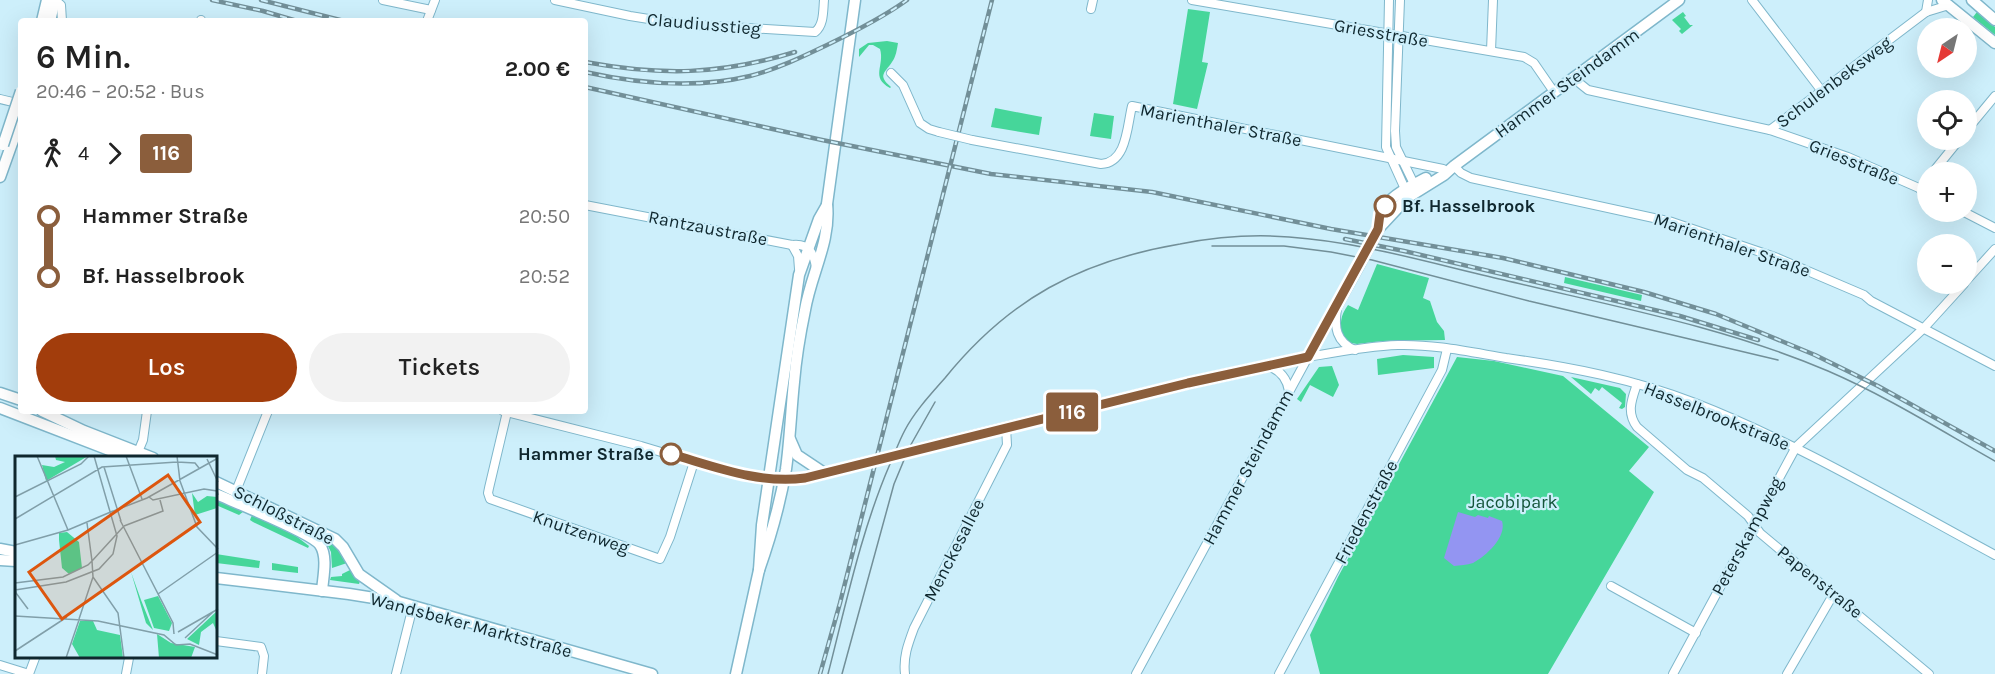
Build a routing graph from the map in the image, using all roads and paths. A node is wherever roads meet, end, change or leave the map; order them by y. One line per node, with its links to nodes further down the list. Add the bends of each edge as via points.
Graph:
1 (54, 0): 19 (main road); 20 (main road); 21 (street)
2 (383, 0): 17 (street)
3 (435, 0): 17 (street)
4 (555, 0): 5 (street, Claudiusstieg, via 680,24 781,30 818,30)
5 (824, 0)
6 (855, 0): 49 (main road)
7 (1192, 0): 15 (street, Griesstraße)
8 (1389, 0): 24 (street)
9 (1400, 0): 25 (street)
10 (1493, 0): 27 (street)
11 (1679, 0): 29 (main road, Hammer Steindamm)
12 (1752, 0): 30 (street)
13 (1928, 0): 18 (street)
14 (1972, 0): 23 (main road)
15 (1217, 2): 24 (street, Griesstraße)
16 (1945, 2): 18 (street, Schulenbeksweg); 26 (main road)
17 (431, 10): 22 (street)
18 (1926, 12): 30 (street, Schulenbeksweg)
19 (44, 18)
20 (51, 18)
21 (62, 18)
22 (427, 18)
23 (1995, 20)
24 (1389, 34): 25 (street, Griesstraße); 41 (street)
25 (1399, 36): 27 (street, Griesstraße); 42 (street, via 1395,131)
26 (1995, 43)
27 (1491, 51): 31 (street, Griesstraße, via 1530,60)
28 (891, 73): 41 (street, Marienthaler Straße, bridge, via 903,85 920,123 929,129 1101,164 1114,161 1122,148 1132,106)
29 (1573, 78): 31 (main road, Hammer Steindamm); 38 (street, Griesstraße, via 1588,90)
30 (1821, 90): 38 (street, Schulenbeksweg)
31 (1554, 92): 44 (main road, Hammer Steindamm)
32 (1995, 96): 36 (street)
33 (0, 99): 35 (street)
34 (18, 102): 39 (main road, bridge)
35 (18, 103)
36 (1977, 118)
37 (18, 124): 39 (main road)
38 (1770, 130): 47 (street, Griesstraße, via 1848,157)
39 (5, 149): 46 (main road)
40 (1951, 150): 43 (street)
41 (1389, 158): 42 (street, Marienthaler Straße); 48 (street)
42 (1402, 160): 45 (street, Marienthaler Straße); 48 (street)
43 (1941, 162)
44 (1455, 166): 45 (main road, Hammer Steindamm); 48 (main road, Hammer Steindamm, via 1444,176); 61 (street, Marienthaler Straße, via 1471,178 1637,213 1740,244 1864,295)
45 (1443, 169): 48 (main road, Hammer Steindamm)
46 (0, 177)
47 (1917, 187)
48 (1411, 189): 60 (main road, Hammer Steindamm, bridge, via 1393,197 1385,206 1378,229)
49 (827, 204): 54 (main road); 56 (main road, via 827,231)
50 (588, 206): 53 (street, Rantzaustraße)
51 (1977, 219): 52 (street)
52 (1995, 228)
53 (792, 244): 54 (street, Rantzaustraße); 58 (street, via 798,256)
54 (809, 248): 56 (street); 58 (main road)
55 (1995, 249): 57 (street, Peterskampweg)
56 (816, 268): 78 (main road, via 798,350)
57 (1977, 269)
58 (799, 275): 83 (main road)
59 (1954, 294): 61 (street, Peterskampweg)
60 (1338, 305): 63 (street, via 1337,334 1343,343); 64 (main road, Hammer Steindamm)
61 (1924, 328): 66 (street, Marienthaler Straße); 79 (street, Peterskampweg)
62 (1448, 349): 63 (street, Hasselbrookstraße, via 1407,345); 67 (street, Hasselbrookstraße, via 1567,367); 116 (street, Friedenstraße, via 1442,370)
63 (1356, 350): 64 (street, Hasselbrookstraße)
64 (1308, 357): 65 (main road); 68 (street, Hammer Steindamm)
65 (1264, 366): 68 (street, via 1280,372); 77 (main road)
66 (1995, 366)
67 (1637, 384): 79 (street, Hasselbrookstraße, via 1695,403); 90 (street, Papenstraße, via 1630,408 1637,427)
68 (1289, 391): 115 (street, Hammer Steindamm)
69 (0, 393): 70 (main road)
70 (18, 399)
71 (0, 408): 80 (main road)
72 (48, 414): 80 (main road)
73 (147, 414): 80 (street, via 143,440)
74 (267, 414): 86 (street)
75 (505, 414): 81 (street, Knutzenweg, via 490,499 660,559)
76 (513, 414): 81 (street)
77 (1006, 427): 82 (main road, bridge); 114 (street, Menckesallee, via 1007,445 914,628 906,648)
78 (790, 437): 82 (main road, via 797,455); 84 (main road)
79 (1796, 447): 90 (street, Peterskampweg); 93 (street, Hasselbrookstraße)
80 (134, 455)
81 (694, 462): 83 (street)
82 (825, 473): 84 (main road)
83 (769, 480): 84 (main road); 96 (main road)
84 (784, 480): 96 (main road)
85 (218, 483): 86 (main road, Schloßstraße)
86 (236, 491): 87 (main road); 89 (main road); 101 (main road, Schloßstraße, via 335,539 359,573)
87 (218, 494)
88 (218, 495): 89 (main road, Schloßstraße)
89 (241, 505): 99 (main road, Schloßstraße, via 301,532 320,545)
90 (1754, 524): 100 (street, Papenstraße); 103 (street, Peterskampweg)
91 (0, 549): 92 (main road)
92 (15, 552)
93 (1995, 555)
94 (0, 560): 95 (main road)
95 (15, 561)
96 (759, 570): 113 (main road)
97 (218, 578): 99 (main road, Wandsbeker Marktstraße)
98 (1611, 586): 103 (street)
99 (322, 591): 101 (main road, Wandsbeker Marktstraße)
100 (1833, 595): 118 (street); 119 (street, Papenstraße)
101 (399, 602): 102 (main road, Wandsbeker Marktstraße)
102 (413, 606): 111 (street); 112 (main road, Wandsbeker Marktstraße)
103 (1696, 633): 117 (street, Peterskampweg)
104 (218, 641): 110 (street, via 261,647)
105 (34, 659): 108 (street)
106 (129, 659): 109 (street)
107 (0, 664): 108 (street)
108 (29, 674)
109 (126, 674)
110 (261, 674)
111 (396, 674)
112 (652, 674)
113 (736, 674)
114 (905, 674)
115 (1136, 674)
116 (1279, 674)
117 (1673, 674)
118 (1787, 674)
119 (1929, 674)

